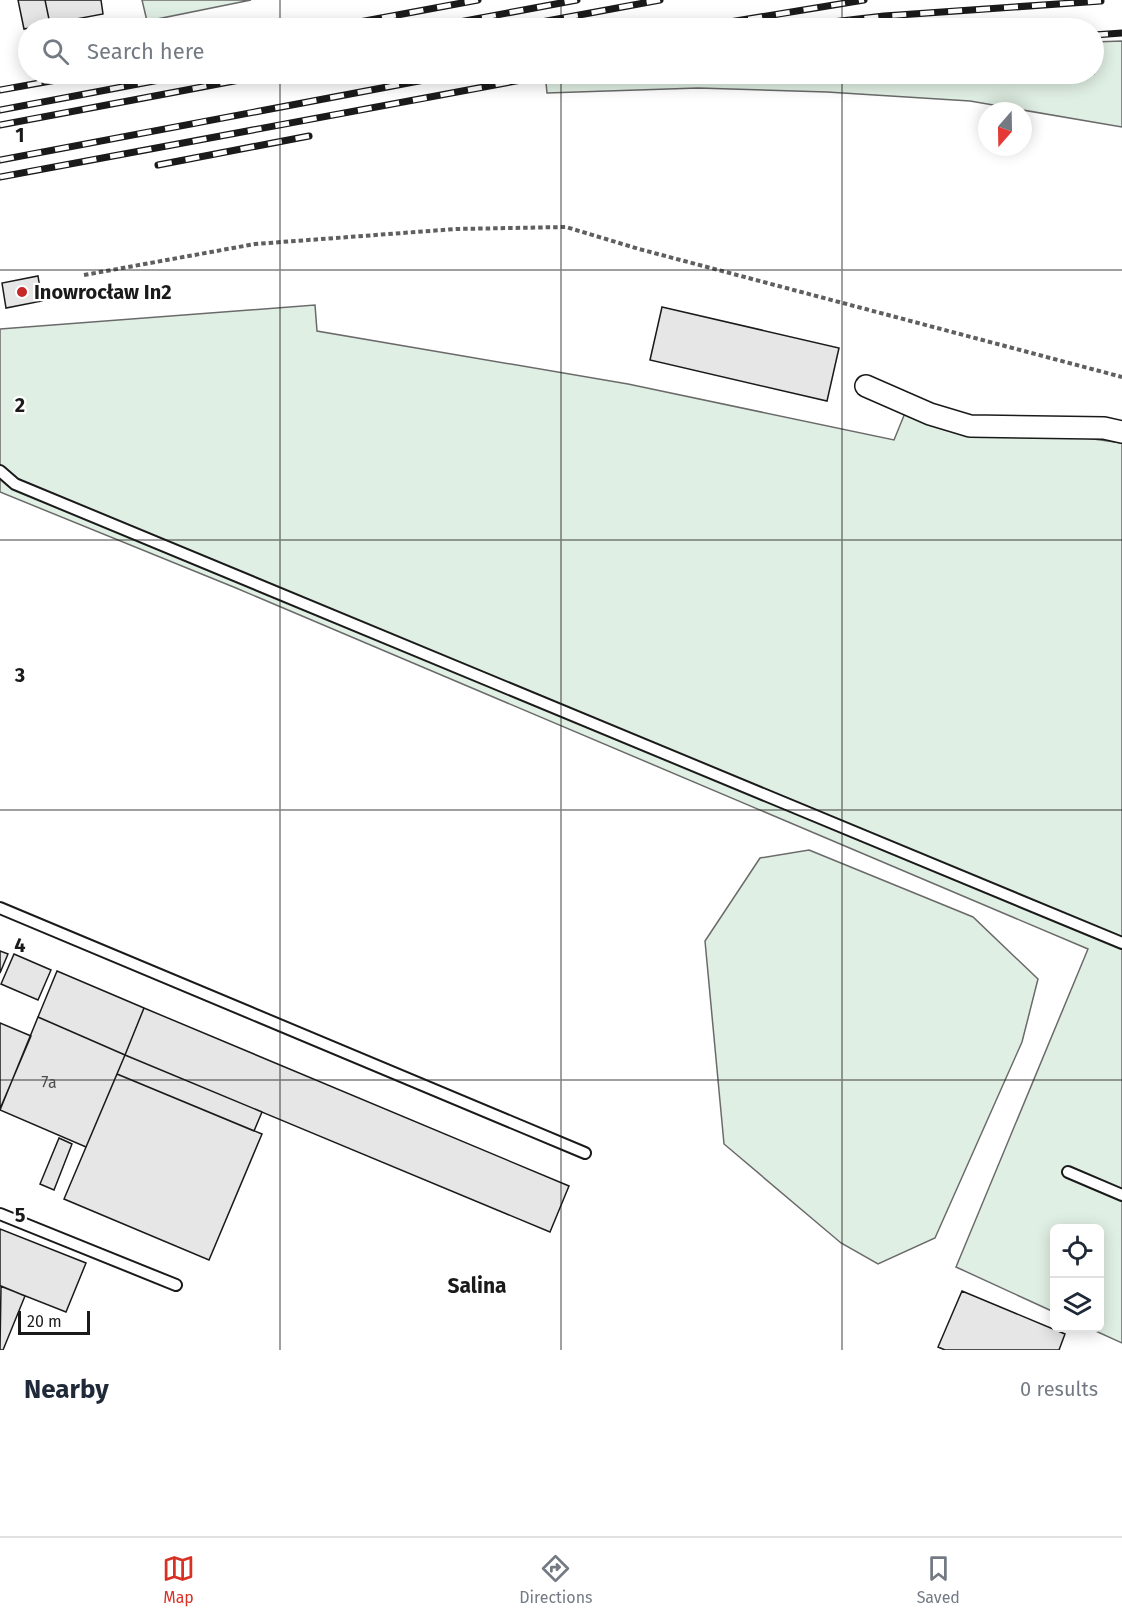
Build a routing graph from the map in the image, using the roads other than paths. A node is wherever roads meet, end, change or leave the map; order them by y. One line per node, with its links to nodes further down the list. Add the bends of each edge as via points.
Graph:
1 (866, 386): 2 (street, via 930,414 970,426 1104,428)
2 (1122, 432)
3 (0, 471): 5 (lane, via 15,484)
4 (0, 908): 6 (lane)
5 (1122, 943)
6 (585, 1154)
7 (1068, 1172): 8 (lane)
8 (1122, 1195)
9 (0, 1214): 10 (lane)
10 (176, 1286)

